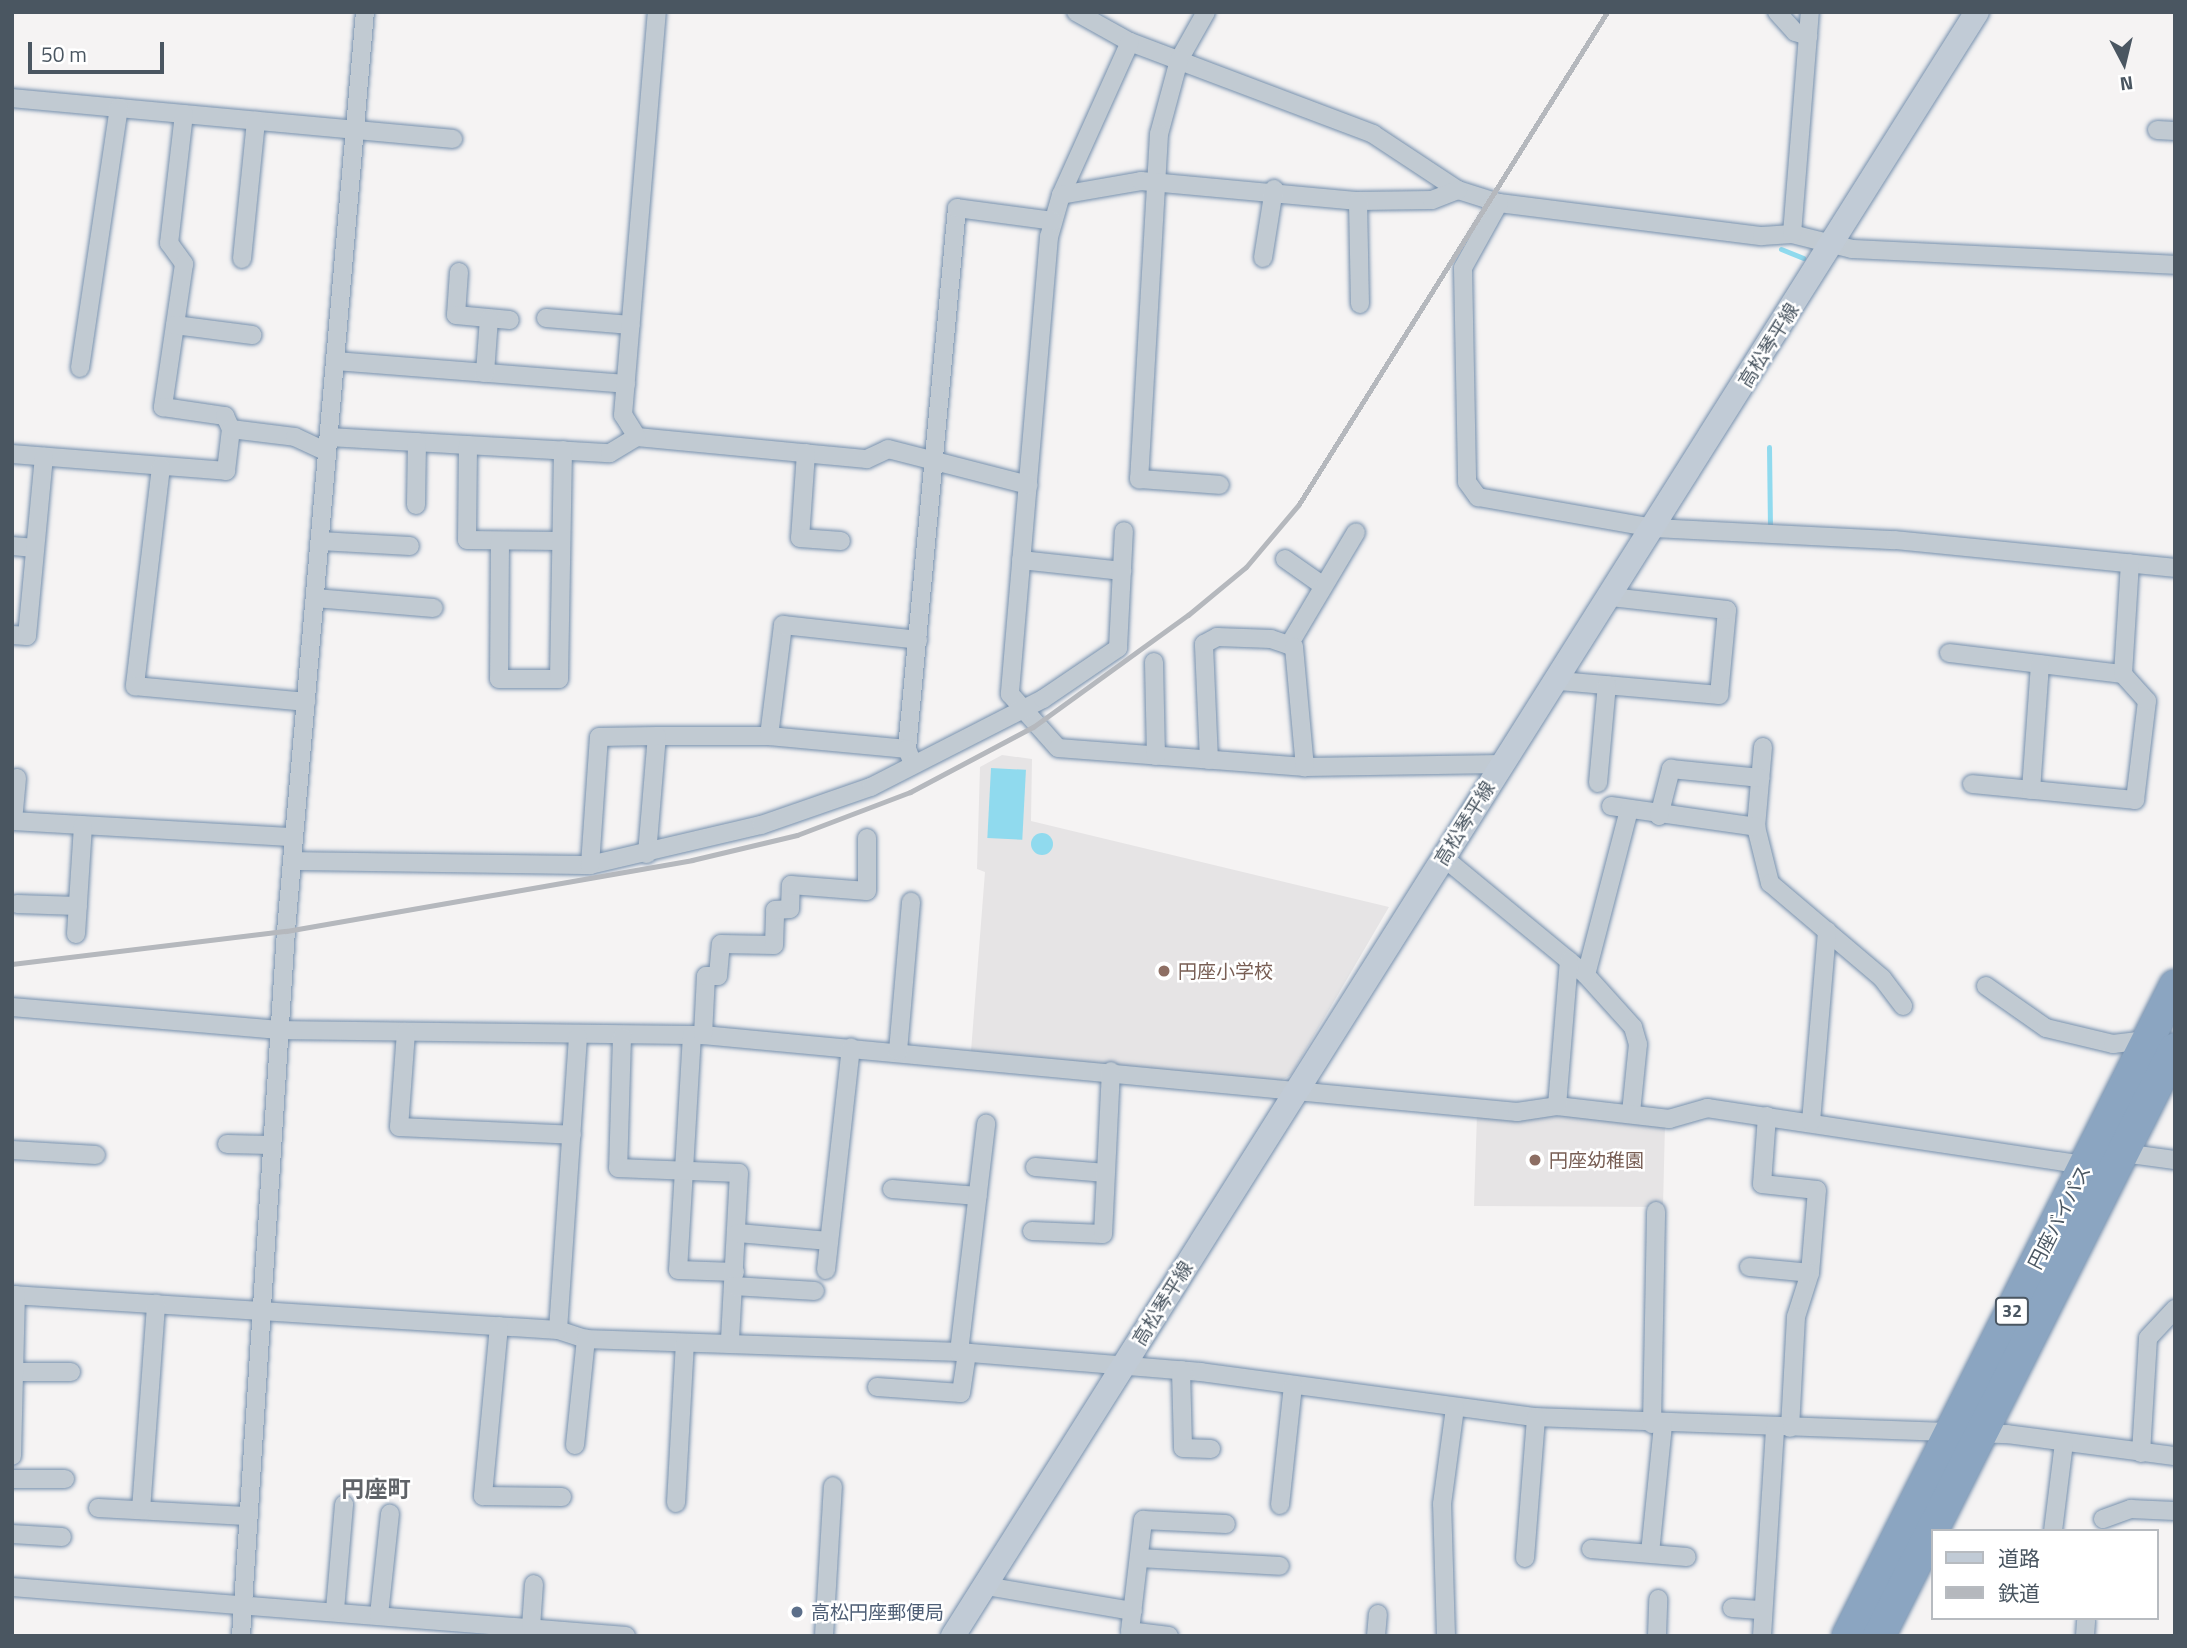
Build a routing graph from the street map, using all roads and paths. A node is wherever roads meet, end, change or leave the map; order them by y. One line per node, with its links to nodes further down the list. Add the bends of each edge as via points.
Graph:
1 (365, 12): 15 (street)
2 (657, 12): 35 (street)
3 (1076, 12): 9 (street)
4 (1206, 12): 10 (street)
5 (1777, 12): 8 (street, via 1795,32)
6 (1810, 12): 8 (street)
7 (1977, 12): 25 (main road, 高松琴平線)
8 (1808, 36): 24 (street)
9 (1130, 42): 10 (street); 20 (street)
10 (1179, 60): 17 (street, via 1159,134); 19 (street, via 1373,135)
11 (12, 98): 12 (street)
12 (119, 108): 13 (street); 38 (street)
13 (184, 114): 14 (street); 34 (street, via 169,243 184,264)
14 (256, 121): 15 (street); 27 (street)
15 (355, 130): 16 (street); 37 (street)
16 (453, 139)
17 (1159, 182): 18 (street); 20 (street); 53 (street, via 1139,479)
18 (1274, 189): 21 (street); 26 (street)
19 (1458, 190): 21 (street, via 1432,200); 22 (street)
20 (1061, 195): 23 (street)
21 (1358, 201): 30 (street)
22 (1499, 203): 24 (street, via 1762,236); 55 (street, via 1463,268 1467,482 1478,497)
23 (1052, 221): 50 (street, via 957,208); 52 (street)
24 (1792, 234): 25 (street)
25 (1830, 246): 28 (street); 55 (main road, 高松琴平線)
26 (1263, 258)
27 (242, 259)
28 (2175, 265)
29 (458, 272): 31 (street, via 456,315)
30 (1360, 304)
31 (489, 318): 33 (street); 39 (street)
32 (546, 318): 35 (street)
33 (510, 320)
34 (175, 325): 36 (street); 41 (street, via 163,407 225,416)
35 (631, 325): 40 (street)
36 (252, 335)
37 (335, 361): 39 (street); 44 (street)
38 (80, 368)
39 (485, 373): 40 (street)
40 (626, 384): 42 (street, via 623,415)
41 (231, 429): 44 (street); 51 (street, via 226,471)
42 (637, 437): 46 (street, via 610,453); 47 (street)
43 (417, 442): 44 (street); 45 (street); 54 (street)
44 (328, 444): 58 (street)
45 (468, 445): 46 (street); 59 (street, via 467,540)
46 (563, 450): 60 (street)
47 (806, 453): 50 (street, via 867,459 888,449); 61 (street, via 800,538)
48 (12, 454): 49 (street)
49 (44, 457): 51 (street); 64 (street)
50 (935, 461): 52 (street); 75 (street)
51 (161, 467): 83 (street, via 135,686)
52 (1028, 485): 66 (street)
53 (1220, 485)
54 (416, 505)
55 (1654, 528): 67 (street, via 1895,540); 71 (main road, 高松琴平線)
56 (1124, 531): 69 (street)
57 (1356, 532): 70 (street)
58 (320, 541): 63 (street); 72 (street)
59 (500, 541): 60 (street); 60 (street, via 499,679 559,679)
60 (560, 541)
61 (841, 541)
62 (12, 546): 64 (street)
63 (410, 546)
64 (36, 548): 74 (street, via 27,636)
65 (1285, 559): 70 (street)
66 (1021, 560): 69 (street); 84 (street, via 1010,694)
67 (2130, 563): 68 (street); 80 (street)
68 (2175, 568)
69 (1122, 571): 84 (street, via 1118,648)
70 (1322, 585): 76 (street)
71 (1611, 597): 81 (main road, 高松琴平線); 82 (street, via 1727,610 1719,695)
72 (314, 598): 73 (street); 83 (street)
73 (434, 608)
74 (12, 635)
75 (918, 639): 86 (street, via 783,625); 89 (street)
76 (1289, 645): 90 (street, via 1217,637 1204,644); 92 (street)
77 (1949, 653): 79 (street)
78 (1154, 662): 88 (street)
79 (2040, 664): 80 (street); 97 (street)
80 (2123, 674): 97 (street, via 2147,701 2135,800)
81 (1560, 681): 82 (street); 91 (main road, 高松琴平線)
82 (1607, 685): 95 (street)
83 (306, 702): 103 (street)
84 (1018, 709): 88 (street, via 1058,748); 89 (street)
85 (657, 736): 86 (street); 105 (street); 108 (street, via 598,737)
86 (769, 736): 89 (street)
87 (1763, 747): 94 (street)
88 (1156, 756): 90 (street)
89 (911, 757): 105 (street, via 761,825)
90 (1209, 760): 92 (street)
91 (1502, 764): 92 (street); 106 (main road, 高松琴平線)
92 (1305, 767)
93 (17, 778): 101 (street, via 13,821)
94 (1761, 778): 100 (street, via 1671,769); 102 (street)
95 (1598, 783)
96 (1972, 784): 97 (street)
97 (2031, 790)
98 (1611, 806): 99 (street)
99 (1629, 810): 100 (street); 115 (street)
100 (1659, 816): 102 (street)
101 (83, 825): 103 (street); 111 (street)
102 (1756, 827): 112 (street, via 1770,883)
103 (294, 836): 107 (street)
104 (867, 838): 122 (street, via 867,891 791,885 790,909 775,909 774,945 721,944 718,976 706,976)
105 (647, 854): 108 (street)
106 (1443, 857): 114 (street); 129 (main road, 高松琴平線)
107 (292, 861): 108 (street); 120 (street)
108 (590, 865)
109 (911, 902): 127 (street)
110 (17, 904): 111 (street)
111 (78, 906): 113 (street)
112 (1827, 931): 118 (street, via 1882,978); 133 (street)
113 (76, 934)
114 (1569, 960): 115 (street); 130 (street)
115 (1586, 975): 131 (street, via 1635,1035)
116 (1986, 986): 125 (street, via 2046,1028 2113,1044)
117 (2175, 986): 125 (highway, 円座バイパス / 32)
118 (1903, 1006)
119 (12, 1007): 120 (street)
120 (282, 1030): 121 (street); 137 (street)
121 (406, 1031): 123 (street); 135 (street, via 399,1127)
122 (697, 1035): 124 (street); 126 (street); 144 (street)
123 (578, 1037): 124 (street); 135 (street)
124 (622, 1037): 144 (street, via 618,1168)
125 (2161, 1045): 139 (highway, 円座バイパス / 32); 142 (highway, 円座バイパス / 32)
126 (851, 1047): 127 (street); 151 (street)
127 (898, 1051): 128 (street)
128 (1111, 1072): 129 (street); 145 (street)
129 (1293, 1094): 130 (street, via 1517,1112); 167 (main road, 高松琴平線)
130 (1557, 1106): 131 (street)
131 (1631, 1113): 132 (street, via 1669,1119 1707,1108)
132 (1767, 1116): 133 (street); 154 (street, via 1762,1184 1817,1190)
133 (1811, 1122): 142 (street)
134 (986, 1124): 147 (street)
135 (572, 1136): 162 (street)
136 (227, 1144): 137 (street)
137 (270, 1145): 160 (street)
138 (12, 1150): 140 (street)
139 (2123, 1153): 141 (street); 177 (highway, 円座バイパス / 32)
140 (96, 1155)
141 (2175, 1160)
142 (2085, 1164): 177 (highway, 円座バイパス / 32)
143 (1035, 1167): 145 (street)
144 (684, 1170): 150 (street, via 739,1173); 155 (street, via 678,1270)
145 (1106, 1173): 149 (street, via 1103,1234)
146 (892, 1189): 147 (street)
147 (978, 1196): 166 (street)
148 (1656, 1212): 175 (street)
149 (1032, 1231)
150 (738, 1233): 151 (street); 155 (street)
151 (828, 1241): 153 (street)
152 (1749, 1267): 154 (street)
153 (826, 1270)
154 (1810, 1273): 176 (street, via 1796,1317)
155 (734, 1279): 156 (street); 164 (street)
156 (815, 1291)
157 (14, 1295): 158 (street); 169 (street)
158 (156, 1304): 160 (street); 192 (street)
159 (2175, 1309): 181 (street, via 2148,1338)
160 (257, 1310): 161 (street); 195 (street)
161 (499, 1326): 162 (street); 187 (street, via 484,1496)
162 (558, 1331): 163 (street)
163 (586, 1339): 165 (street); 179 (street)
164 (730, 1340): 165 (street); 166 (street)
165 (685, 1342): 188 (street)
166 (963, 1352): 167 (street); 172 (street, via 961,1393)
167 (1124, 1364): 168 (street); 208 (main road, 高松琴平線)
168 (1181, 1370): 171 (street); 180 (street, via 1182,1448)
169 (14, 1372): 170 (street); 182 (street)
170 (71, 1372)
171 (1293, 1386): 173 (street); 190 (street)
172 (877, 1387)
173 (1455, 1408): 174 (street); 226 (street, via 1442,1504)
174 (1536, 1417): 175 (street); 205 (street)
175 (1658, 1425): 176 (street); 202 (street)
176 (1782, 1428): 177 (street); 214 (street)
177 (1966, 1432): 178 (street); 229 (highway, 円座バイパス / 32); 230 (highway, 円座バイパス / 32)
178 (2064, 1443): 181 (street); 198 (street)
179 (575, 1445)
180 (1211, 1449)
181 (2141, 1452): 183 (street)
182 (12, 1456)
183 (2175, 1456)
184 (12, 1479): 185 (street)
185 (65, 1479)
186 (833, 1486): 222 (street)
187 (562, 1497)
188 (676, 1503)
189 (344, 1504): 213 (street)
190 (1280, 1505)
191 (98, 1508): 192 (street)
192 (141, 1510): 195 (street)
193 (2175, 1511): 196 (street, via 2131,1509)
194 (390, 1514): 217 (street)
195 (246, 1516): 211 (street)
196 (2103, 1519)
197 (1226, 1524): 204 (street, via 1143,1520)
198 (2053, 1529)
199 (12, 1534): 200 (street)
200 (62, 1537)
201 (1591, 1549): 202 (street)
202 (1650, 1553): 203 (street)
203 (1687, 1557)
204 (1139, 1558): 206 (street); 215 (street)
205 (1525, 1558)
206 (1280, 1566)
207 (534, 1584): 218 (street)
208 (986, 1586): 215 (street); 223 (main road, 高松琴平線)
209 (12, 1587): 211 (street)
210 (1658, 1599): 227 (street)
211 (243, 1602): 213 (street); 220 (street)
212 (1732, 1608): 214 (street)
213 (335, 1610): 217 (street)
214 (1763, 1610): 228 (street)
215 (1133, 1611): 224 (street, via 1130,1631)
216 (1378, 1614): 225 (street)
217 (379, 1615): 218 (street)
218 (534, 1630): 219 (street)
219 (583, 1634): 221 (street)
220 (241, 1636)
221 (626, 1636)
222 (824, 1636)
223 (953, 1636)
224 (1169, 1636)
225 (1376, 1636)
226 (1446, 1636)
227 (1657, 1636)
228 (1762, 1636)
229 (1849, 1636)
230 (1879, 1636)

